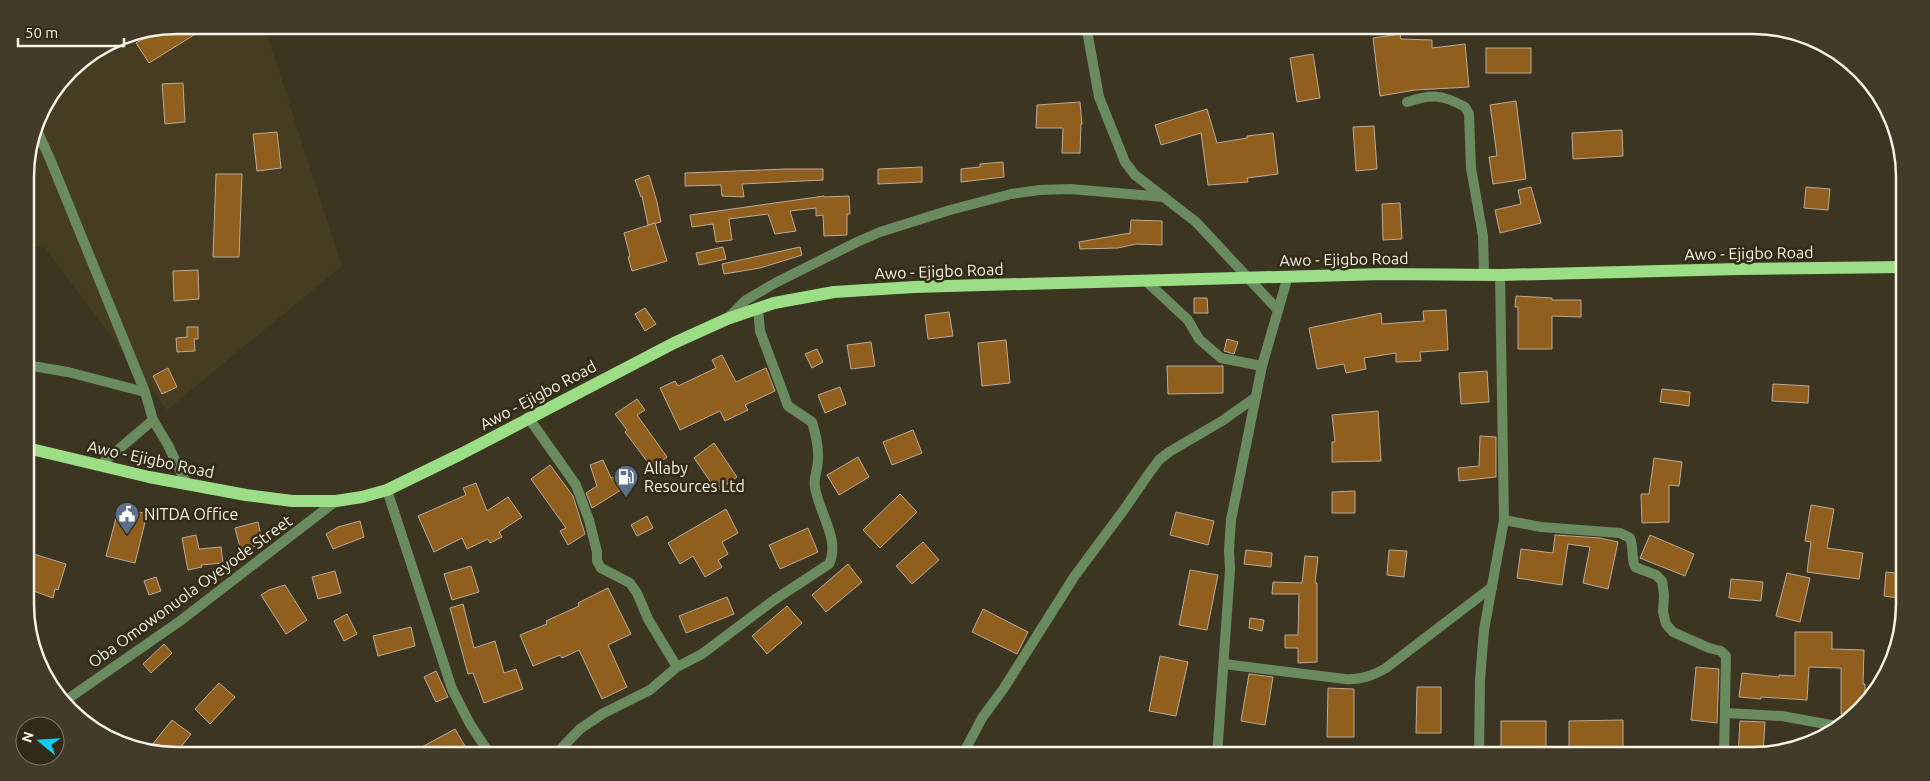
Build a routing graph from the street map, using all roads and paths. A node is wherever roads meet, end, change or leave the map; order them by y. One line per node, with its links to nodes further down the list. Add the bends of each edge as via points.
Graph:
1 (1088, 34): 4 (street, via 1099,97 1117,145 1135,175)
2 (1407, 102): 6 (street, via 1426,95 1440,97 1465,107 1469,114 1471,168 1483,236)
3 (40, 137): 16 (street)
4 (1164, 197): 9 (street, via 1196,222); 13 (street, via 1070,189 1040,190 950,210 857,242 746,300)
5 (1896, 267): 7 (main road, Awo - Ejigbo Road)
6 (1484, 274): 7 (main road, Awo - Ejigbo Road); 8 (main road, Awo - Ejigbo Road)
7 (1500, 274): 25 (street)
8 (1288, 276): 9 (main road, Awo - Ejigbo Road); 12 (street)
9 (1247, 278): 10 (main road, Awo - Ejigbo Road); 12 (street)
10 (1145, 280): 11 (main road, Awo - Ejigbo Road, via 834,292); 15 (street, via 1188,320 1199,339 1222,358)
11 (758, 308): 13 (main road, Awo - Ejigbo Road); 28 (street, via 760,332 788,406 812,422 818,444 814,484 833,543 833,557 829,564 702,654)
12 (1278, 310): 15 (street)
13 (727, 319): 18 (main road, Awo - Ejigbo Road)
14 (34, 366): 16 (street)
15 (1262, 366): 17 (street)
16 (145, 392): 19 (street)
17 (1256, 397): 27 (street, via 1232,520); 34 (street, via 1159,460 1074,577 982,718)
18 (528, 418): 23 (main road, Awo - Ejigbo Road); 28 (street, via 576,486 589,520 601,568 630,583)
19 (153, 420): 21 (street); 22 (street)
20 (34, 450): 21 (main road, Awo - Ejigbo Road)
21 (99, 466): 22 (main road, Awo - Ejigbo Road)
22 (187, 485): 24 (main road, Awo - Ejigbo Road, via 292,501)
23 (387, 490): 24 (main road, Awo - Ejigbo Road); 32 (street, via 452,689)
24 (336, 501): 29 (street, Oba Omowonuola Oyeyode Street, via 180,621)
25 (1504, 520): 26 (street); 30 (street, via 1541,527 1620,533 1630,538 1636,567 1656,575 1662,582 1666,624 1673,632 1726,656)
26 (1492, 587): 27 (street, via 1371,676 1357,680); 36 (street, via 1484,630)
27 (1224, 664): 35 (street)
28 (677, 667): 33 (street, via 650,690 580,729)
29 (68, 698)
30 (1726, 713): 31 (street, via 1782,716); 37 (street)
31 (1830, 725)
32 (485, 747)
33 (563, 747)
34 (967, 747)
35 (1218, 747)
36 (1479, 747)
37 (1724, 747)

